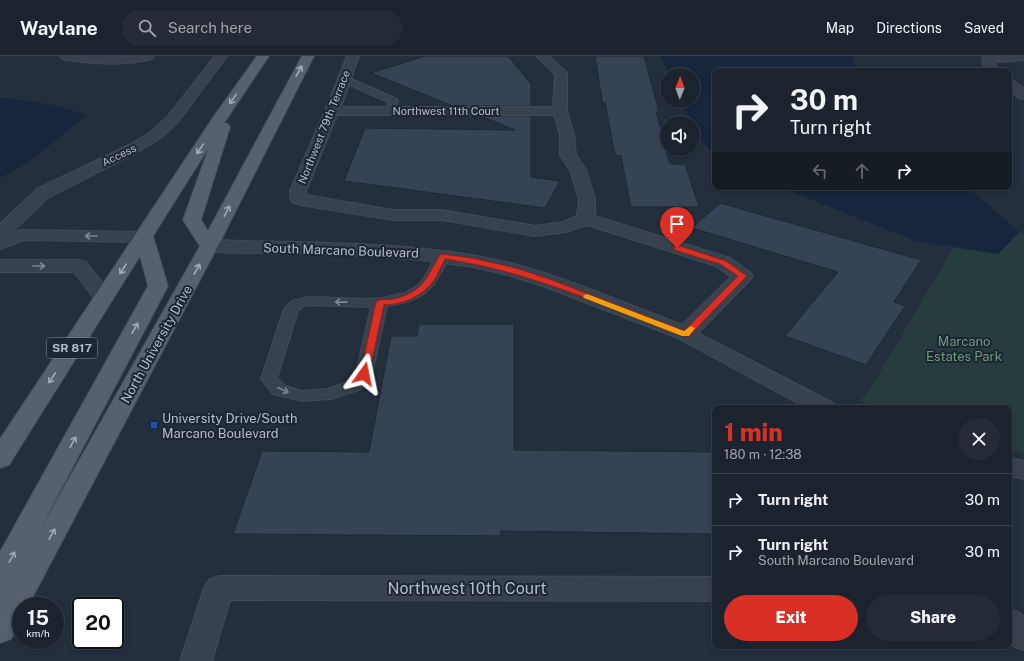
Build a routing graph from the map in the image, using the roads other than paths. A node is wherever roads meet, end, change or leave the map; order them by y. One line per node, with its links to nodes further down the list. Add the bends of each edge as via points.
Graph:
1 (66, 56): 2 (street, via 106,61)
2 (148, 56)
3 (221, 56): 18 (street, Access, via 173,119 156,135 43,193)
4 (263, 56): 16 (main road, SR 817, one-way to 16)
5 (308, 56): 21 (main road, North University Drive, one-way to 5)
6 (353, 56): 10 (street, Northwest 79th Terrace)
7 (542, 56): 15 (street, via 561,73)
8 (1024, 56): 9 (street, via 988,59)
9 (990, 68)
10 (344, 79): 13 (street, Northwest 79th Terrace); 14 (lane, via 392,101)
11 (1012, 86): 12 (street)
12 (1024, 95)
13 (332, 111): 14 (street, Northwest 11th Court); 17 (street, Northwest 79th Terrace, via 298,191 298,198 393,215 442,215 535,231 566,227)
14 (391, 111): 15 (street, Northwest 11th Court)
15 (560, 111): 17 (street, via 567,135 568,155 578,170 586,199)
16 (221, 116): 19 (main road, SR 817, one-way to 19); 21 (main road, via 224,130 192,220)
17 (586, 220): 26 (street, via 723,262 743,276)
18 (0, 234)
19 (144, 237): 20 (street, one-way to 20, via 21,236); 24 (main road, SR 817, one-way to 24); 33 (main road, one-way to 19, via 2,586 4,571 158,286)
20 (0, 244)
21 (209, 246): 22 (street, South Marcano Boulevard, via 373,250); 32 (main road, North University Drive, one-way to 21)
22 (442, 257): 25 (lane, via 430,280 421,290 407,298); 26 (street, South Marcano Boulevard, via 513,270)
23 (0, 266): 24 (street, one-way to 24, via 79,266)
24 (104, 298): 28 (main road, SR 817, one-way to 28)
25 (380, 302): 25 (lane, one-way to 25, via 308,301 297,304 291,309 268,379 279,390 302,396 330,394 353,386 364,374)
26 (685, 334): 27 (street, South Marcano Boulevard)
27 (819, 405)
28 (0, 459)
29 (1012, 467): 30 (street)
30 (1024, 470)
31 (712, 589): 38 (street, Northwest 10th Court, via 220,588)
32 (18, 597)
33 (12, 601)
34 (12, 608): 36 (main road, North University Drive)
35 (1012, 625): 37 (street)
36 (0, 630)
37 (1024, 637)
38 (196, 661)

